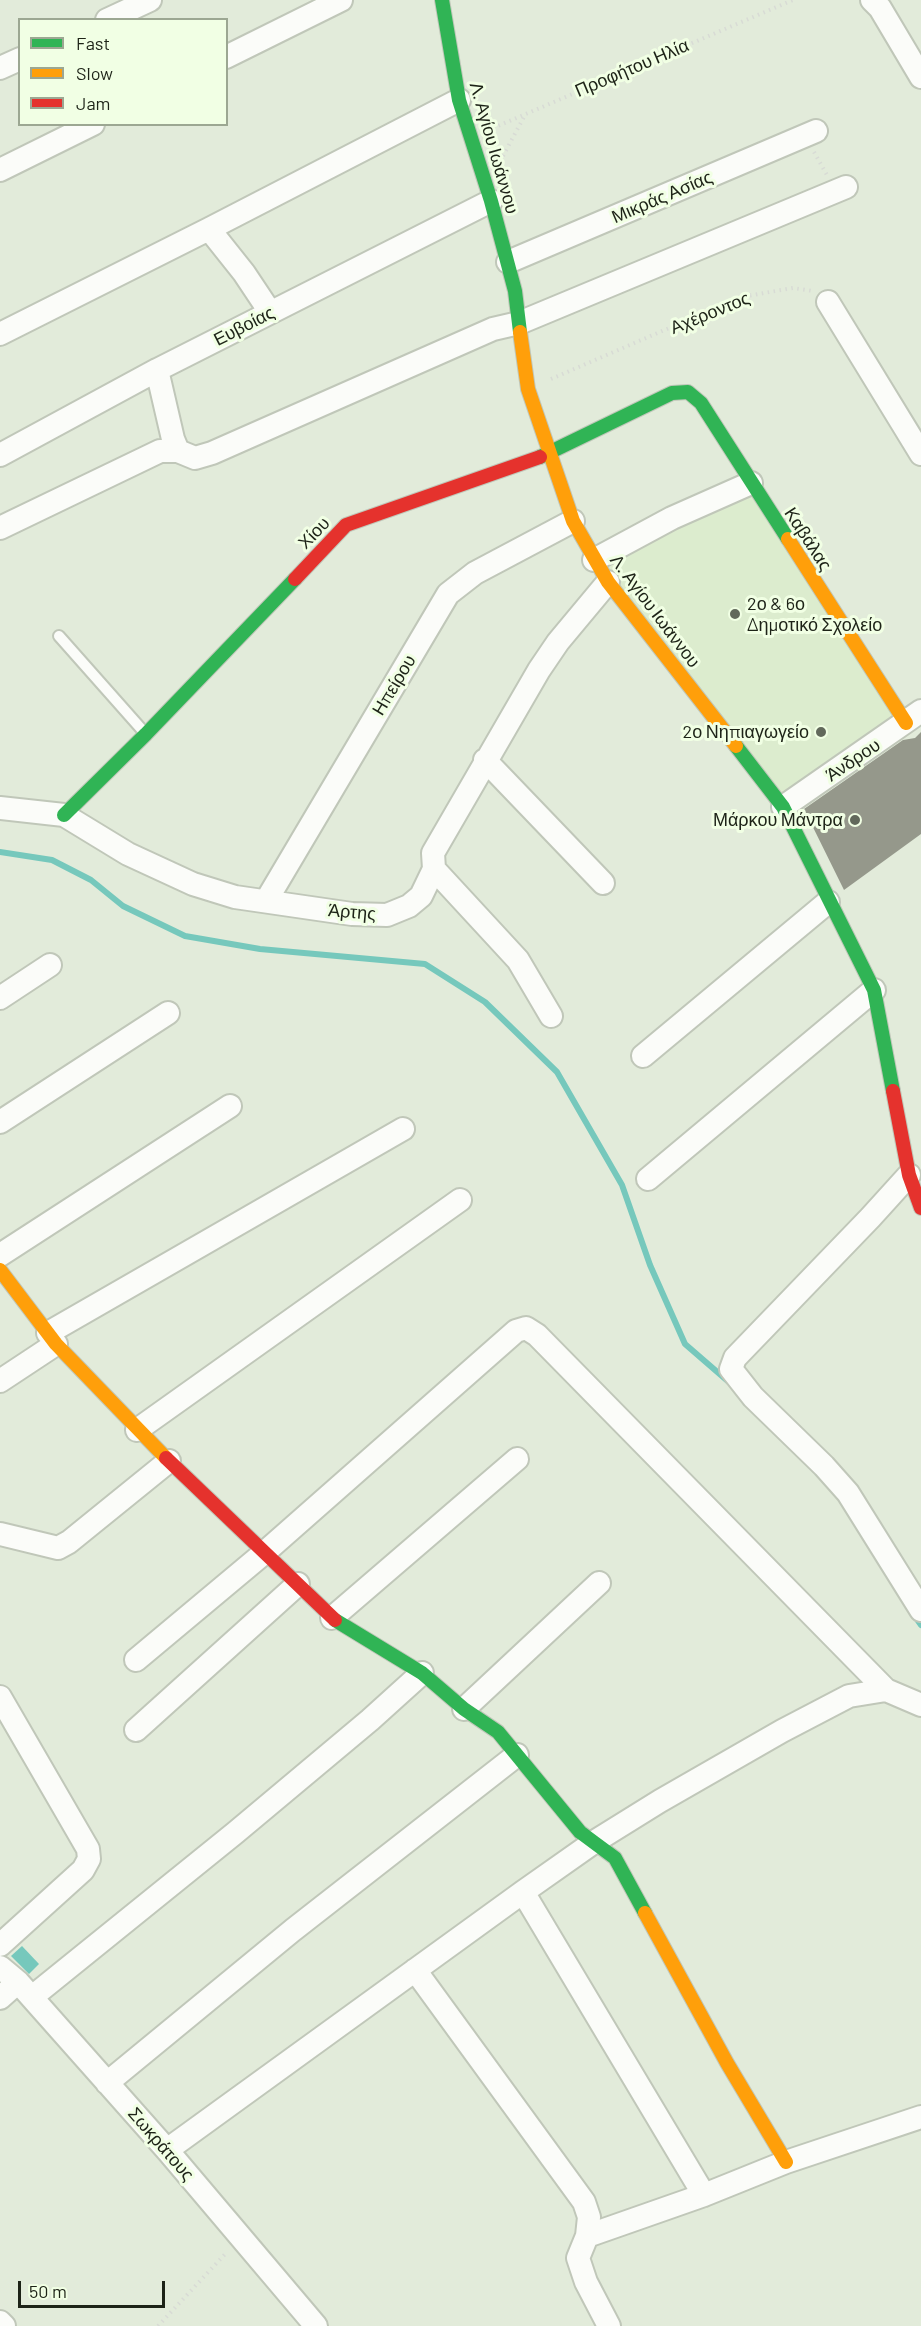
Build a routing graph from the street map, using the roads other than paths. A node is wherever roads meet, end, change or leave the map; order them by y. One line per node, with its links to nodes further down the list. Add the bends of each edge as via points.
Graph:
1 (150, 0): 5 (street)
2 (341, 0): 6 (street)
3 (442, 0): 10 (street, Λ. Αγίου Ιωάννου)
4 (872, 0): 9 (street)
5 (111, 18)
6 (228, 56)
7 (18, 60): 8 (street)
8 (0, 68)
9 (921, 77)
10 (459, 100): 15 (street, Λ. Αγίου Ιωάννου); 16 (street)
11 (89, 126): 13 (street)
12 (810, 134): 17 (street, Μικράς Ασίας)
13 (0, 170)
14 (841, 189): 20 (street)
15 (489, 194): 17 (street, Λ. Αγίου Ιωάννου); 19 (street, Ευβοίας)
16 (209, 229): 19 (street); 21 (street)
17 (508, 262): 20 (street, Λ. Αγίου Ιωάννου)
18 (828, 302): 26 (street)
19 (270, 312): 22 (street, Ευβοίας)
20 (519, 323): 24 (street, via 493,329 212,453 195,458); 25 (street, Λ. Αγίου Ιωάννου, via 528,389)
21 (0, 334)
22 (157, 370): 24 (street); 27 (street, Ευβοίας)
23 (701, 403): 25 (street, Χίου, via 688,392 672,393); 28 (street, Καβάλας)
24 (178, 451): 30 (street, via 160,451)
25 (550, 453): 29 (street, Λ. Αγίου Ιωάννου); 35 (street, Χίου, via 346,525)
26 (921, 454)
27 (0, 455)
28 (751, 483): 31 (street, via 672,518); 34 (street, Καβάλας)
29 (573, 521): 31 (street, Λ. Αγίου Ιωάννου); 42 (street, Ηπείρου, via 476,573 448,594)
30 (0, 528)
31 (594, 560): 32 (street, Λ. Αγίου Ιωάννου)
32 (608, 582): 36 (street, Άρτης, via 558,642); 37 (street, Λ. Αγίου Ιωάννου)
33 (59, 636): 35 (lane)
34 (913, 717): 37 (street, Άνδρου)
35 (146, 734): 39 (street, Χίου)
36 (485, 760): 40 (street, Άρτης, via 433,853); 41 (street)
37 (783, 807): 43 (street, Λ. Αγίου Ιωάννου)
38 (0, 808): 39 (street, Άρτης)
39 (64, 816): 42 (street, Άρτης, via 128,854 192,884 235,897)
40 (434, 869): 42 (street, Άρτης, via 421,896 387,915 352,914); 48 (street, via 518,960)
41 (603, 883)
42 (266, 901)
43 (828, 902): 45 (street, Λ. Αγίου Ιωάννου); 49 (street)
44 (50, 966): 46 (street)
45 (874, 990): 53 (street, Λ. Αγίου Ιωάννου); 54 (street)
46 (0, 998)
47 (168, 1013): 51 (street)
48 (552, 1016)
49 (643, 1056)
50 (230, 1106): 57 (street)
51 (0, 1122)
52 (404, 1129): 59 (street)
53 (909, 1174): 56 (street, Λ. Αγίου Ιωάννου); 68 (street, via 735,1358 731,1369 753,1397 848,1493)
54 (648, 1179)
55 (460, 1200): 61 (street)
56 (921, 1208)
57 (0, 1255)
58 (0, 1270): 59 (street)
59 (52, 1339): 60 (street); 61 (street)
60 (0, 1382)
61 (137, 1430): 63 (street)
62 (517, 1459): 69 (street)
63 (169, 1461): 64 (street, via 58,1548); 65 (street)
64 (0, 1534)
65 (264, 1552): 67 (street); 70 (street); 72 (street, via 516,1331 526,1328)
66 (599, 1583): 75 (street)
67 (298, 1584): 69 (street); 76 (street)
68 (921, 1610)
69 (332, 1618): 71 (street)
70 (136, 1660)
71 (422, 1673): 75 (street); 83 (street, via 235,1833)
72 (886, 1690): 74 (street); 78 (street, via 849,1696)
73 (0, 1697): 80 (street, via 88,1849 89,1860 83,1870)
74 (921, 1705)
75 (464, 1709): 77 (street, via 498,1732)
76 (136, 1730)
77 (517, 1755): 78 (street, via 580,1832); 85 (street, via 292,1930)
78 (594, 1842): 79 (street); 88 (street, via 615,1858)
79 (523, 1892): 82 (street); 89 (street)
80 (0, 1945)
81 (0, 1967): 83 (street, Σωκράτους)
82 (415, 1970): 87 (street); 90 (street, via 584,2202 589,2217)
83 (25, 1990): 84 (street); 85 (street, Σωκράτους)
84 (0, 1998)
85 (107, 2083): 87 (street, Σωκράτους)
86 (921, 2117): 88 (street)
87 (167, 2150): 93 (street, Σωκράτους)
88 (786, 2162): 89 (street)
89 (704, 2196): 90 (street)
90 (587, 2236): 94 (street, via 578,2258)
91 (0, 2322): 92 (street)
92 (4, 2326)
93 (316, 2326)
94 (609, 2326)

